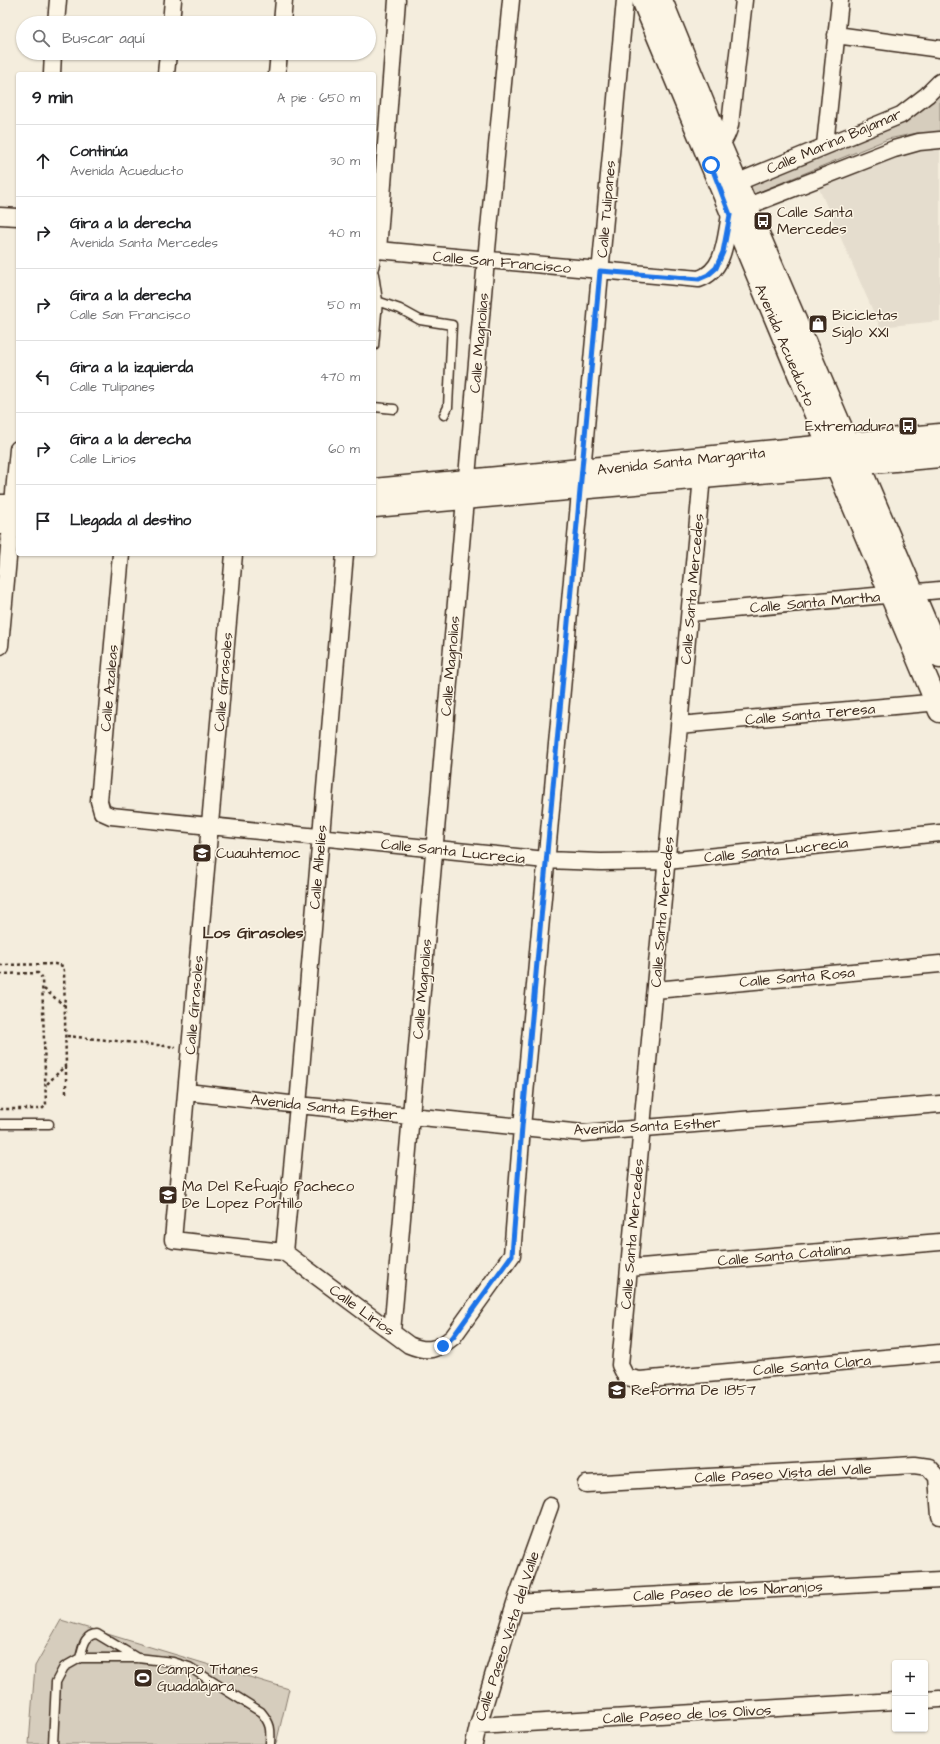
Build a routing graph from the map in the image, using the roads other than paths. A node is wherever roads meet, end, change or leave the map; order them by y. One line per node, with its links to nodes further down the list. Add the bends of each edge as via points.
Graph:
1 (58, 0): 11 (street)
2 (173, 0): 12 (street)
3 (284, 0): 13 (street)
4 (397, 0): 31 (street)
5 (511, 0): 33 (street, Calle Magnolias)
6 (625, 0): 34 (street, Calle Tulipanes)
7 (642, 0): 25 (street, Avenida Acueducto)
8 (662, 0): 25 (street, Avenida Acueducto)
9 (744, 0): 25 (street, via 730,125 727,136)
10 (840, 0): 14 (street)
11 (57, 16)
12 (172, 16)
13 (283, 16)
14 (836, 34): 15 (street); 24 (street)
15 (940, 49)
16 (53, 60): 19 (street)
17 (167, 60): 20 (street)
18 (278, 60): 21 (street)
19 (52, 72)
20 (166, 72)
21 (277, 72)
22 (940, 82): 24 (street, Calle Marina Bajamar, via 901,115)
23 (940, 140): 27 (street, Calle Marina Bajamar, via 894,148)
24 (825, 145): 26 (street, Calle Marina Bajamar)
25 (714, 149): 26 (street, Avenida Acueducto)
26 (729, 185): 27 (street, Avenida Acueducto); 28 (street, Avenida Acueducto)
27 (748, 206): 28 (street, Calle Marina Bajamar); 40 (street, Avenida Acueducto)
28 (730, 215): 34 (street, Calle San Francisco, via 723,252 716,268 699,279); 41 (street, Avenida Acueducto)
29 (0, 216): 30 (street)
30 (16, 217)
31 (378, 250): 32 (lane); 33 (street, Calle San Francisco)
32 (376, 259)
33 (486, 260): 34 (street, Calle San Francisco); 47 (street, Calle Magnolias)
34 (600, 271): 45 (street, Calle Tulipanes)
35 (376, 300): 38 (lane, via 420,320 452,325 448,407)
36 (376, 407): 37 (lane)
37 (394, 409)
38 (444, 415)
39 (940, 435): 40 (main road, Avenida Santa Margarita)
40 (854, 454): 41 (main road, Avenida Santa Margarita); 42 (main road, Avenida Santa Margarita); 54 (main road, Avenida Acueducto)
41 (832, 456): 44 (main road, Avenida Santa Margarita); 55 (main road, Avenida Acueducto)
42 (940, 456)
43 (16, 465): 49 (street)
44 (702, 468): 45 (main road, Avenida Santa Margarita); 56 (street, Calle Santa Mercedes)
45 (581, 480): 47 (main road, Avenida Santa Margarita); 66 (street, Calle Tulipanes)
46 (376, 490): 47 (main road, Avenida Santa Margarita)
47 (466, 490): 48 (main road, Avenida Santa Margarita); 65 (street, Calle Magnolias)
48 (376, 506)
49 (10, 514): 57 (street)
50 (121, 556): 61 (street, Calle Azaleas, via 99,801 102,812)
51 (234, 556): 62 (street, Calle Girasoles)
52 (345, 556): 64 (street, Calle Alhelíes)
53 (940, 590): 54 (street, Calle Santa Martha)
54 (913, 593): 55 (street, Calle Santa Martha); 58 (main road, Avenida Acueducto)
55 (891, 595): 56 (street, Calle Santa Martha); 59 (main road, Avenida Acueducto)
56 (690, 613): 60 (street, Calle Santa Mercedes)
57 (0, 646)
58 (940, 657)
59 (939, 705): 60 (street, Calle Santa Teresa)
60 (679, 725): 67 (street, Calle Santa Mercedes)
61 (111, 816): 62 (street, Calle Santa Lucrecia)
62 (210, 827): 64 (street, Calle Santa Lucrecia); 70 (street, Calle Girasoles)
63 (940, 833): 67 (street, Calle Santa Lucrecia)
64 (320, 838): 65 (street, Calle Santa Lucrecia); 72 (street, Calle Alhelíes)
65 (434, 849): 66 (street, Calle Santa Lucrecia); 73 (street, Calle Magnolias)
66 (546, 860): 67 (street, Calle Santa Lucrecia); 76 (street, Calle Tulipanes)
67 (666, 861): 69 (street, Calle Santa Mercedes)
68 (940, 964): 69 (street, Calle Santa Rosa)
69 (655, 990): 77 (street, Calle Santa Mercedes)
70 (187, 1092): 72 (street, Avenida Santa Esther); 79 (street, Calle Girasoles, via 173,1240)
71 (940, 1104): 77 (street, Avenida Santa Esther)
72 (298, 1105): 73 (street, Avenida Santa Esther); 79 (street, Calle Alhelíes)
73 (410, 1116): 76 (street, Avenida Santa Esther); 82 (street, Calle Magnolias)
74 (0, 1124): 75 (lane)
75 (49, 1124)
76 (522, 1127): 77 (street, Avenida Santa Esther, via 583,1133); 80 (street, Calle Tulipanes)
77 (642, 1129): 81 (street, Calle Santa Mercedes)
78 (940, 1242): 81 (street, Calle Santa Catalina)
79 (284, 1252): 82 (street, Calle Lirios)
80 (512, 1255): 82 (street, Calle Lirios, via 453,1337 443,1346 431,1350 416,1348)
81 (629, 1268): 84 (street, Calle Santa Mercedes)
82 (392, 1332)
83 (940, 1353): 84 (street, Calle Santa Clara, via 640,1380 626,1377)
84 (620, 1365)
85 (586, 1484): 87 (street, Calle Paseo Vista del Valle, via 914,1465 928,1467 937,1477)
86 (550, 1506): 89 (street, Calle Paseo Vista del Valle)
87 (940, 1516)
88 (940, 1580): 89 (street, Calle Paseo de los Naranjos)
89 (515, 1603): 95 (street, Calle Paseo Vista del Valle)
90 (80, 1658): 91 (lane); 91 (lane, via 86,1638 97,1634); 96 (lane, via 64,1667 56,1682)
91 (138, 1658): 97 (lane, via 173,1662 189,1668 261,1712 271,1729)
92 (940, 1699): 93 (street)
93 (928, 1700)
94 (892, 1701): 95 (street, Calle Paseo de los Olivos)
95 (478, 1726): 98 (street, Calle Paseo Vista del Valle)
96 (53, 1744)
97 (270, 1744)
98 (474, 1744)

